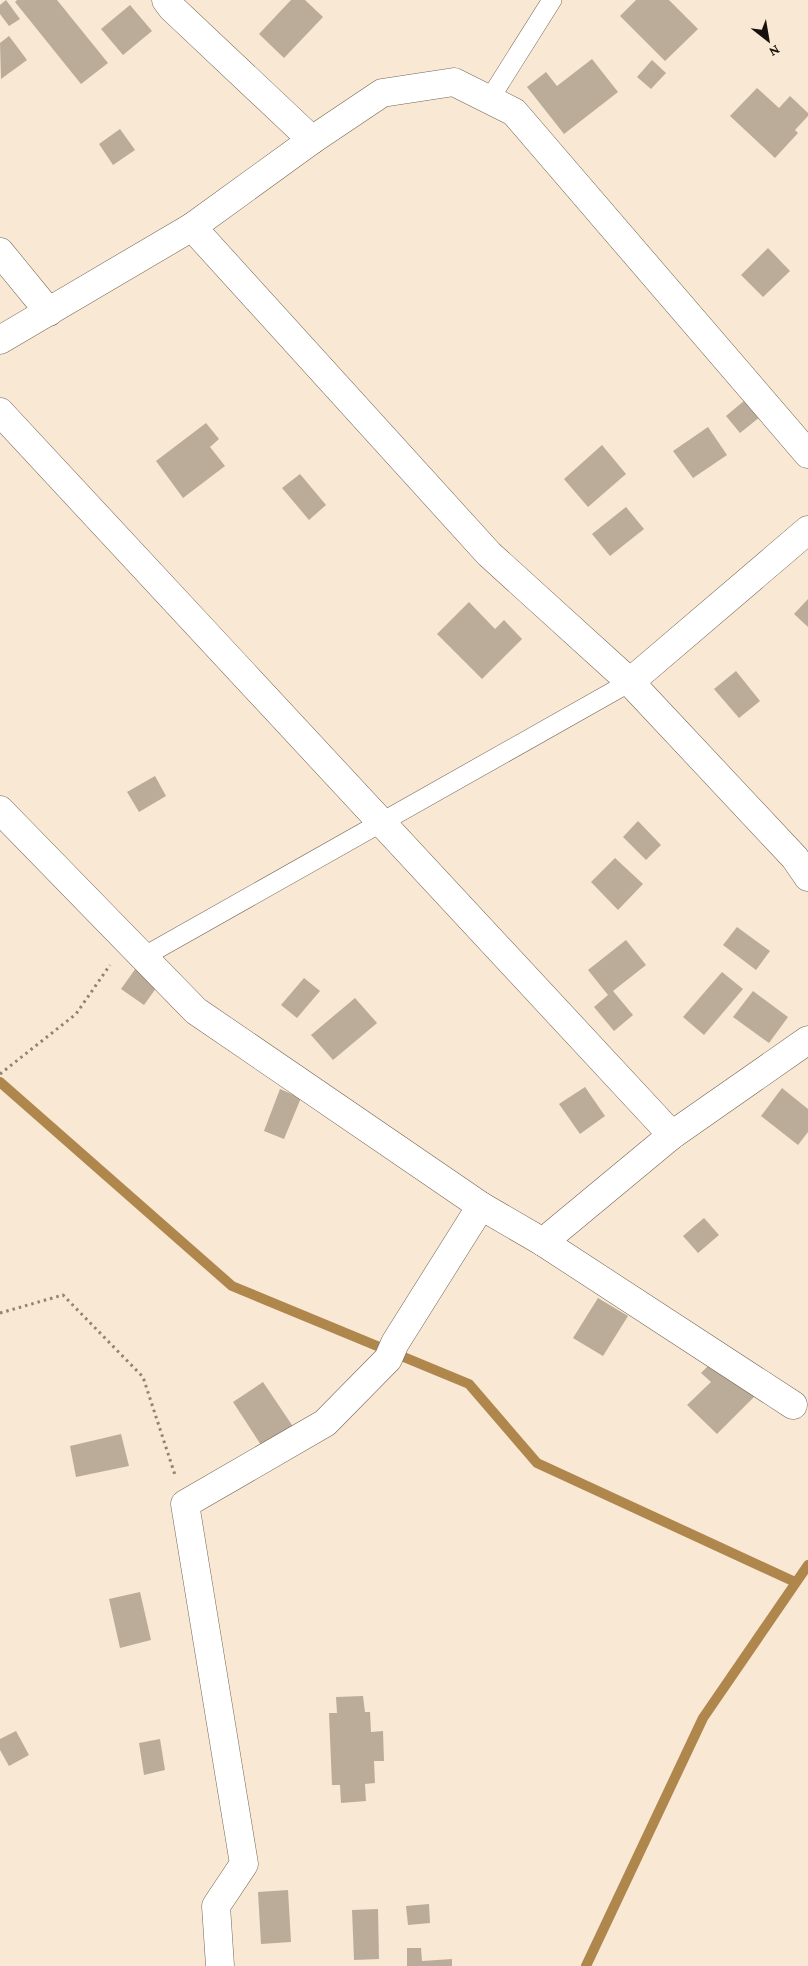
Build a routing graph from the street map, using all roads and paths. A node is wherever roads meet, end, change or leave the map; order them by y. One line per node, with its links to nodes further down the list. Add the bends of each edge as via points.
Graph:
1 (166, 0): 4 (street)
2 (552, 0): 3 (lane)
3 (489, 100): 4 (street, via 454,82 382,93); 10 (street, via 514,112)
4 (312, 140): 5 (street)
5 (192, 227): 7 (street); 12 (street, via 489,554)
6 (0, 252): 7 (street)
7 (49, 312): 8 (street)
8 (0, 340)
9 (0, 412): 14 (street)
10 (808, 454)
11 (808, 530): 12 (street)
12 (630, 682): 14 (lane); 15 (street, via 795,858)
13 (0, 810): 16 (street)
14 (381, 822): 16 (lane); 19 (street)
15 (808, 877)
16 (135, 948): 18 (path, via 76,1014); 20 (street, via 196,1011)
17 (808, 1040): 19 (street)
18 (0, 1074)
19 (672, 1135): 21 (street)
20 (481, 1206): 21 (street); 24 (street, via 392,1351 324,1423)
21 (543, 1242): 23 (street)
22 (0, 1313): 24 (path, via 63,1295 143,1377)
23 (793, 1405)
24 (185, 1504): 25 (street, via 244,1864 216,1906)
25 (220, 1966)

